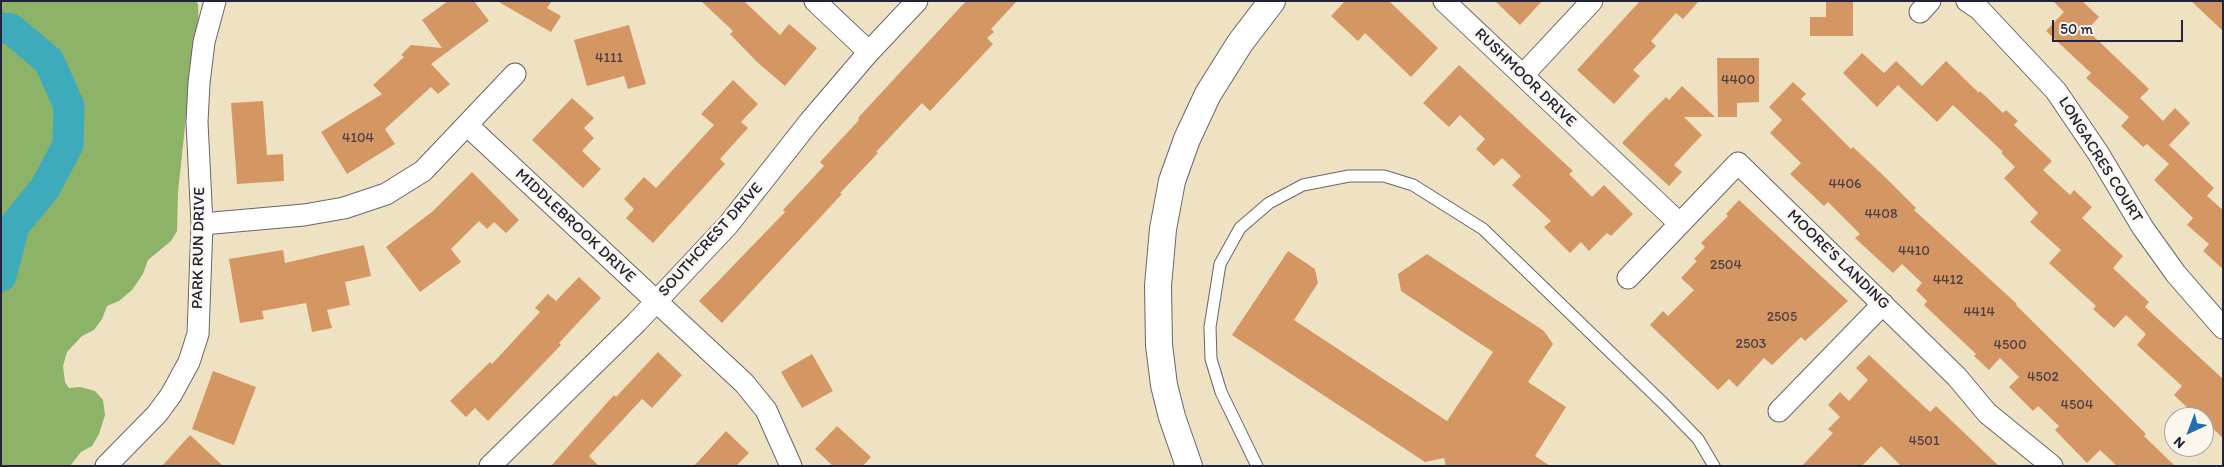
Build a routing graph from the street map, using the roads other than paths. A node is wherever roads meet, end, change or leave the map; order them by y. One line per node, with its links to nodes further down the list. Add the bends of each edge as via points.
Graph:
1 (215, 1): 13 (street, PARK RUN DRIVE, via 204,42 199,83 197,122)
2 (815, 1): 8 (street)
3 (917, 1): 8 (street, SOUTHCREST DRIVE)
4 (1272, 1): 22 (street, via 1240,43 1208,94 1172,181 1163,229 1158,286 1159,346 1170,409)
5 (1444, 1): 10 (street, RUSHMOOR DRIVE)
6 (1592, 1): 10 (street)
7 (1967, 1): 17 (street, LONGACRES COURT, via 2056,90 2143,228 2176,274)
8 (869, 52): 15 (street, SOUTHCREST DRIVE, via 728,224)
9 (515, 74): 11 (street)
10 (1523, 75): 12 (street, RUSHMOOR DRIVE)
11 (468, 126): 13 (street, via 423,171 386,194 366,202 304,215); 15 (street, MIDDLEBROOK DRIVE)
12 (1679, 223): 14 (street, MOORE'S LANDING); 16 (street, MOORE'S LANDING, via 1738,163)
13 (202, 224): 19 (street, PARK RUN DRIVE, via 198,334 188,362 172,395)
14 (1628, 278)
15 (656, 301): 20 (street, SOUTHCREST DRIVE); 21 (street, MIDDLEBROOK DRIVE, via 744,383 766,410)
16 (1883, 304): 18 (street); 25 (street, MOORE'S LANDING, via 1957,377 1987,413)
17 (2223, 328)
18 (1779, 411)
19 (106, 466)
20 (490, 466)
21 (791, 466)
22 (1189, 466)
23 (1257, 466): 24 (lane, via 1221,392 1211,359 1210,327 1220,264 1240,228 1269,203 1304,185 1349,176 1384,176 1412,185 1483,229 1664,404 1698,439)
24 (1714, 466)
25 (2052, 466)

